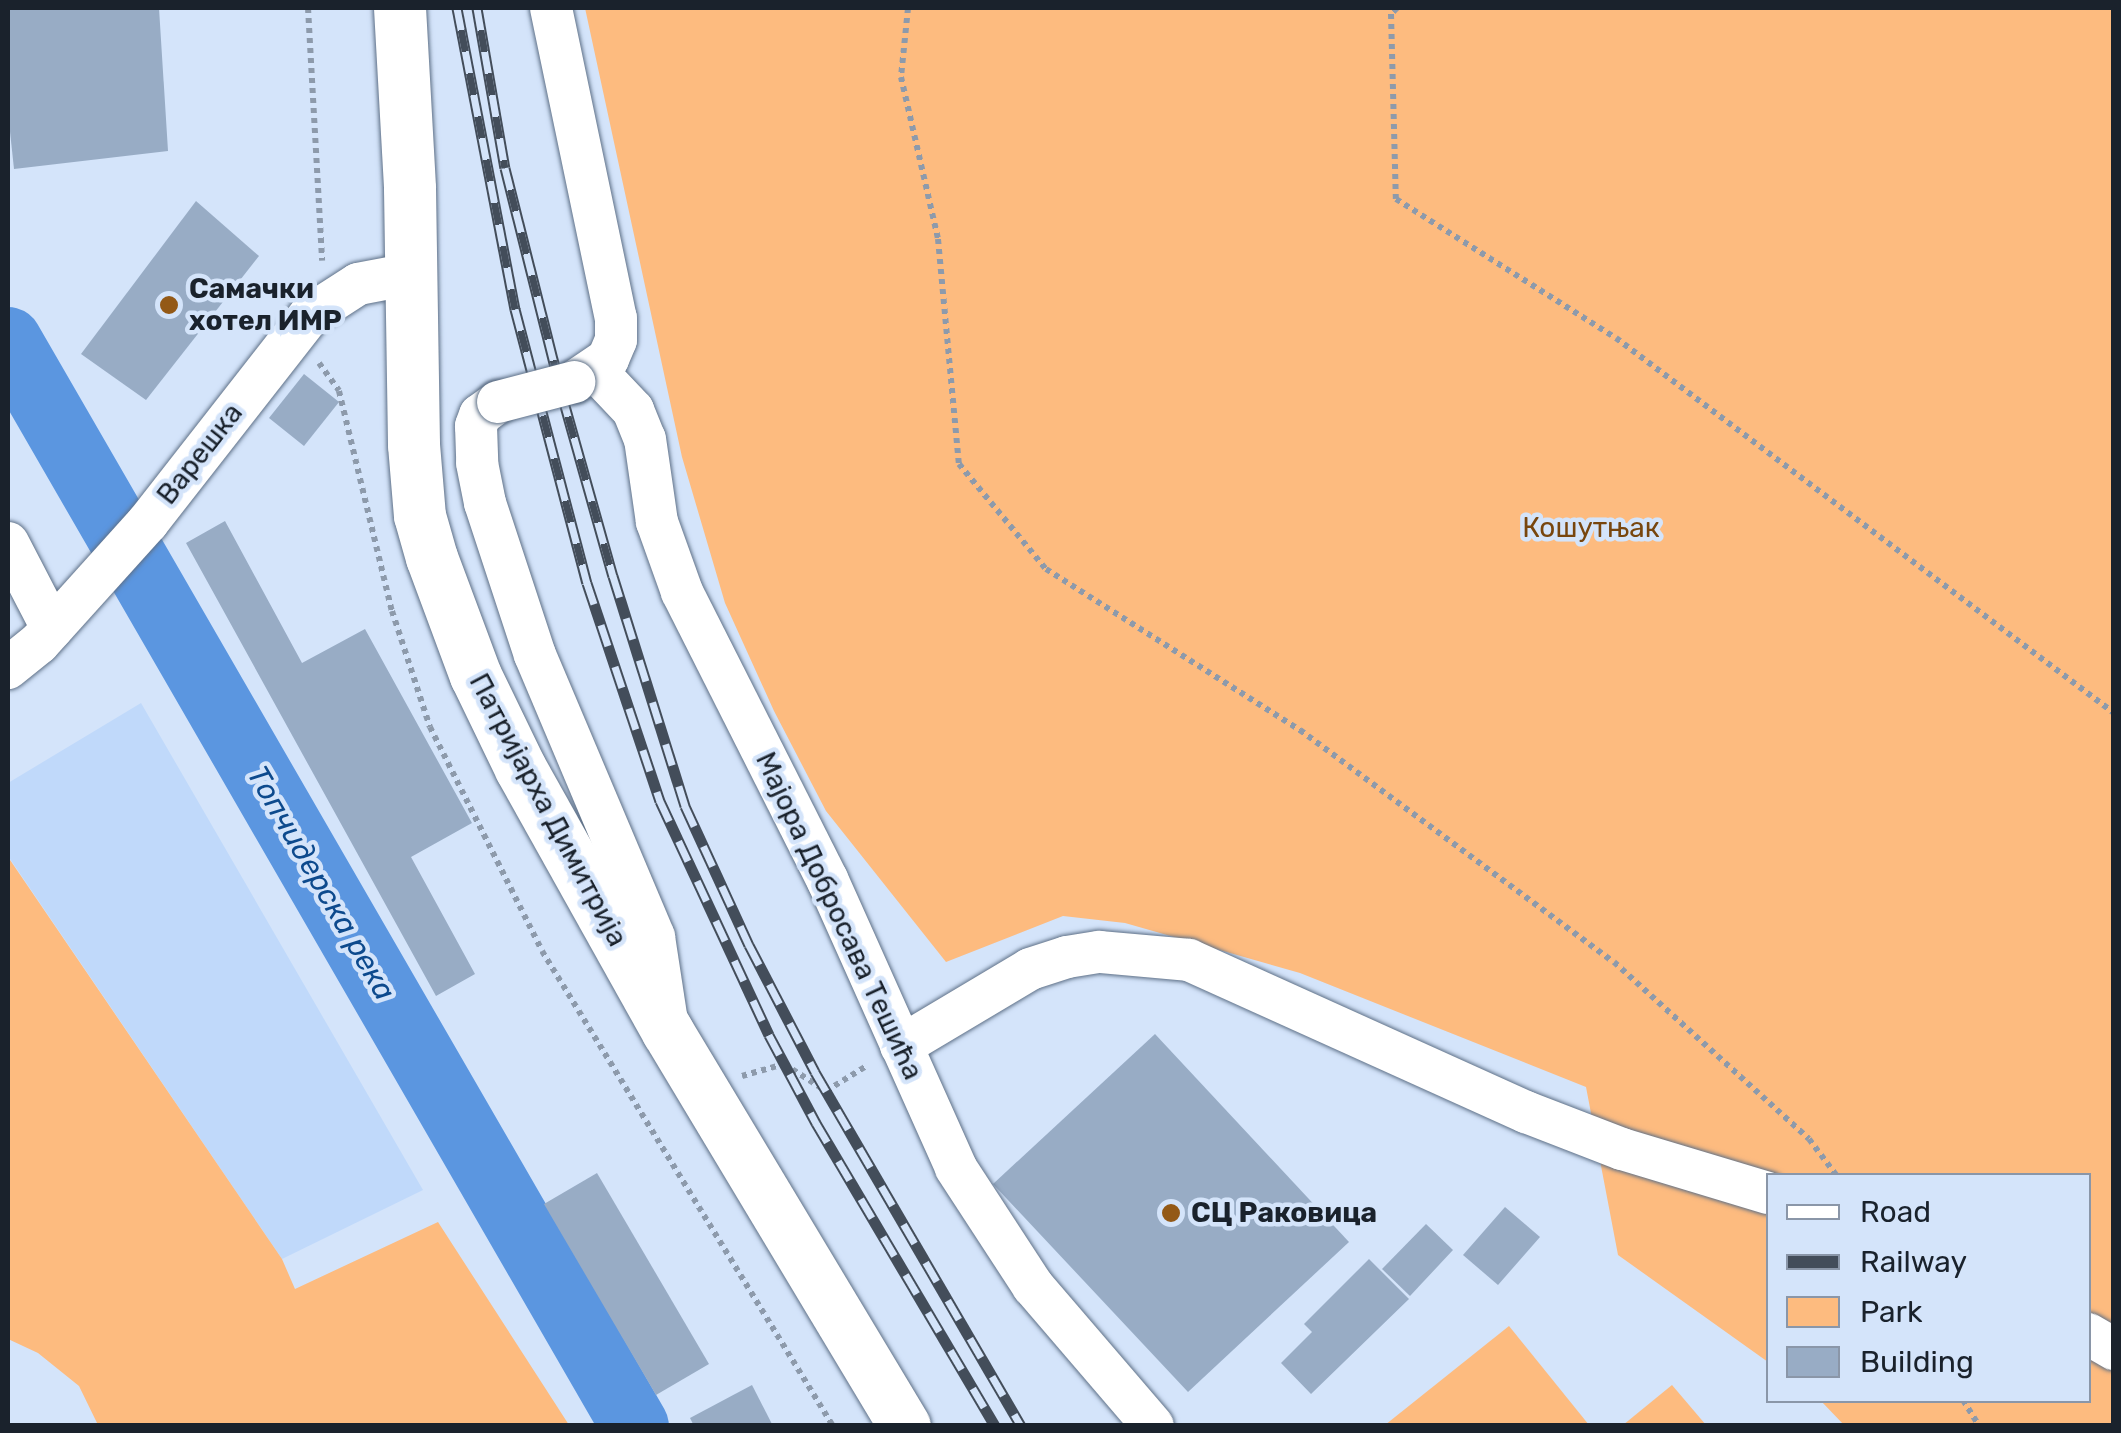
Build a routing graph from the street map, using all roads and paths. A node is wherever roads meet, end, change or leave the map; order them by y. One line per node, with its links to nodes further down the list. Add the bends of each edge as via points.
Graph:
1 (308, 8): 6 (path)
2 (400, 8): 7 (main road, Патријарха Димитрија)
3 (551, 8): 8 (street, via 616,318 608,359)
4 (908, 8): 16 (path, via 900,77 938,239 959,464 1046,569 1300,730 1614,962 1809,1138)
5 (1397, 8): 12 (path, via 1391,14 1396,199 1616,338)
6 (322, 261)
7 (411, 274): 10 (street, Варешка, via 358,284 310,314 148,522); 13 (main road, Патријарха Димитрија, via 414,445 420,516 432,558 476,676 521,769)
8 (585, 376): 13 (street, bridge, via 498,402 480,416 477,462 535,654 654,937); 14 (street, Мајора Добросава Тешића, via 634,410 657,522 682,592 827,879)
9 (8, 543): 10 (street)
10 (52, 628): 11 (street, Варешка)
11 (8, 668)
12 (2114, 713)
13 (668, 1032): 15 (main road, Патријарха Димитрија)
14 (902, 1046): 15 (path, via 826,1091 784,1064 740,1076); 17 (street, via 1030,969 1067,956 1100,952 1189,960 1526,1112); 22 (street, Мајора Добросава Тешића, via 956,1168 1005,1249)
15 (707, 1097): 21 (main road, Патријарха Димитрија)
16 (1835, 1173)
17 (1766, 1192)
18 (2091, 1336): 19 (street)
19 (2114, 1349)
20 (1965, 1403): 23 (path)
21 (905, 1426)
22 (1153, 1426)
23 (1979, 1426)

